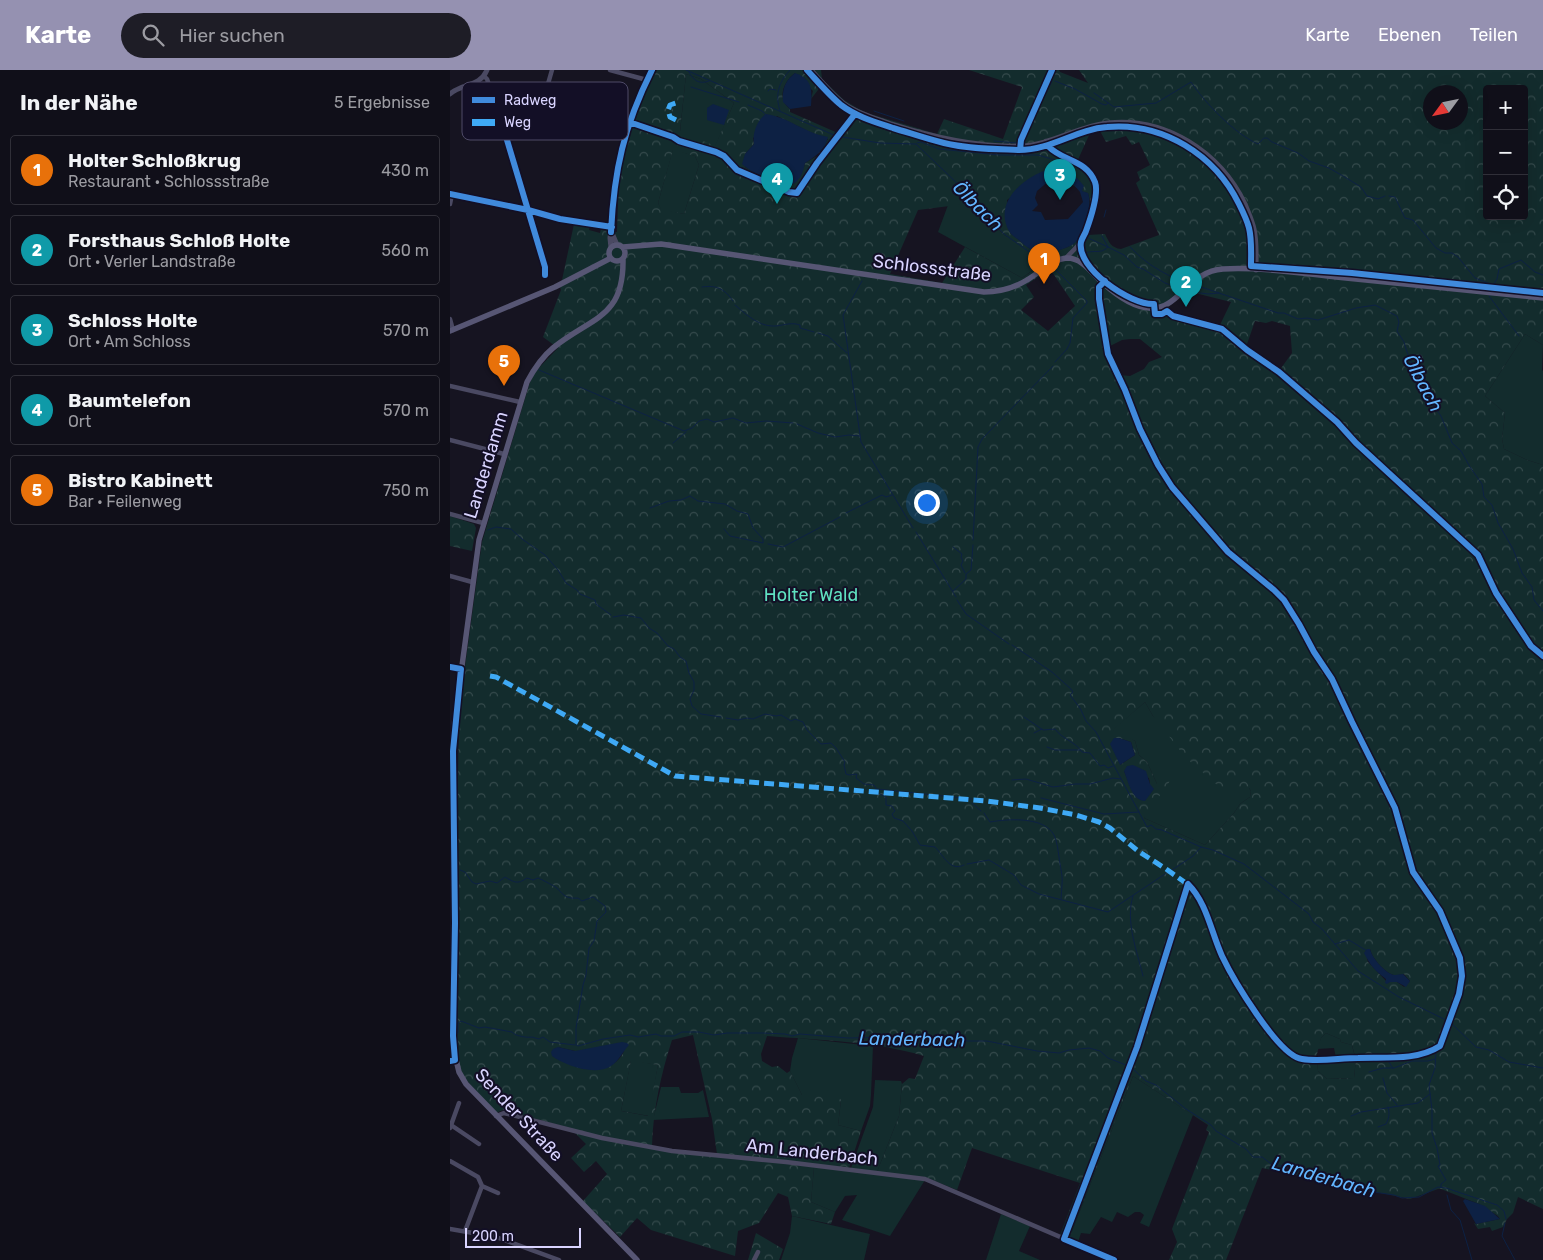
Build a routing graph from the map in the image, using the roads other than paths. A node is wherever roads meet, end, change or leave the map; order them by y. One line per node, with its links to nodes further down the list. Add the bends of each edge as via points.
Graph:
1 (610, 70): 5 (street)
2 (652, 70): 5 (street)
3 (811, 70): 12 (street, via 850,107 909,130 972,143 1020,146)
4 (485, 73): 6 (street)
5 (647, 80): 9 (street)
6 (475, 82)
7 (462, 87): 8 (street)
8 (450, 94)
9 (628, 125)
10 (507, 140): 15 (street)
11 (624, 140): 16 (street, via 617,165)
12 (1046, 141): 17 (street, via 1048,147 1088,170 1096,186 1092,213); 21 (street, via 1091,126 1130,122 1191,142 1218,163 1240,193 1254,229)
13 (451, 194): 14 (street); 15 (street)
14 (450, 204)
15 (528, 210): 16 (street); 22 (street)
16 (612, 230): 18 (street)
17 (1081, 242): 19 (street); 20 (street)
18 (617, 253): 19 (main road, Schlossstraße, via 662,244 984,292 1016,286); 27 (main road, Schlossstraße, via 555,287); 31 (main road, Landerdamm, via 622,280 617,298 608,312 543,357 534,368)
19 (1066, 258): 20 (main road)
20 (1084, 264): 23 (main road)
21 (1256, 270): 24 (main road); 25 (main road, via 1210,271)
22 (545, 275)
23 (1102, 283): 25 (main road, via 1136,305); 28 (street, via 1099,299)
24 (1543, 298)
25 (1163, 307): 29 (street, via 1173,316 1222,329)
26 (450, 319): 27 (street)
27 (452, 330)
28 (1113, 367)
29 (1293, 385)
30 (450, 386): 31 (street)
31 (520, 402): 33 (main road, Landerdamm)
32 (450, 440): 33 (street)
33 (504, 454): 35 (main road, Landerdamm)
34 (450, 514): 35 (street)
35 (483, 523): 37 (main road, Landerdamm)
36 (450, 576): 37 (street)
37 (472, 582): 39 (main road, Landerdamm)
38 (450, 667): 39 (street)
39 (461, 669): 40 (main road, Sender Straße, via 453,750)
40 (451, 818): 41 (main road, Sender Straße, via 455,867)
41 (453, 1061): 43 (main road, Sender Straße, via 466,1084)
42 (458, 1103): 44 (street)
43 (496, 1116): 52 (main road, Sender Straße); 55 (street, Am Landerbach, via 504,1113 602,1138 672,1151 925,1179)
44 (451, 1127): 45 (street)
45 (479, 1144)
46 (450, 1161): 47 (street, via 478,1177)
47 (482, 1186): 48 (street); 50 (street)
48 (498, 1193)
49 (450, 1229): 50 (street)
50 (465, 1231): 53 (street, via 496,1237)
51 (758, 1252): 54 (street)
52 (634, 1259)
53 (559, 1260)
54 (754, 1260)
55 (1114, 1260)

